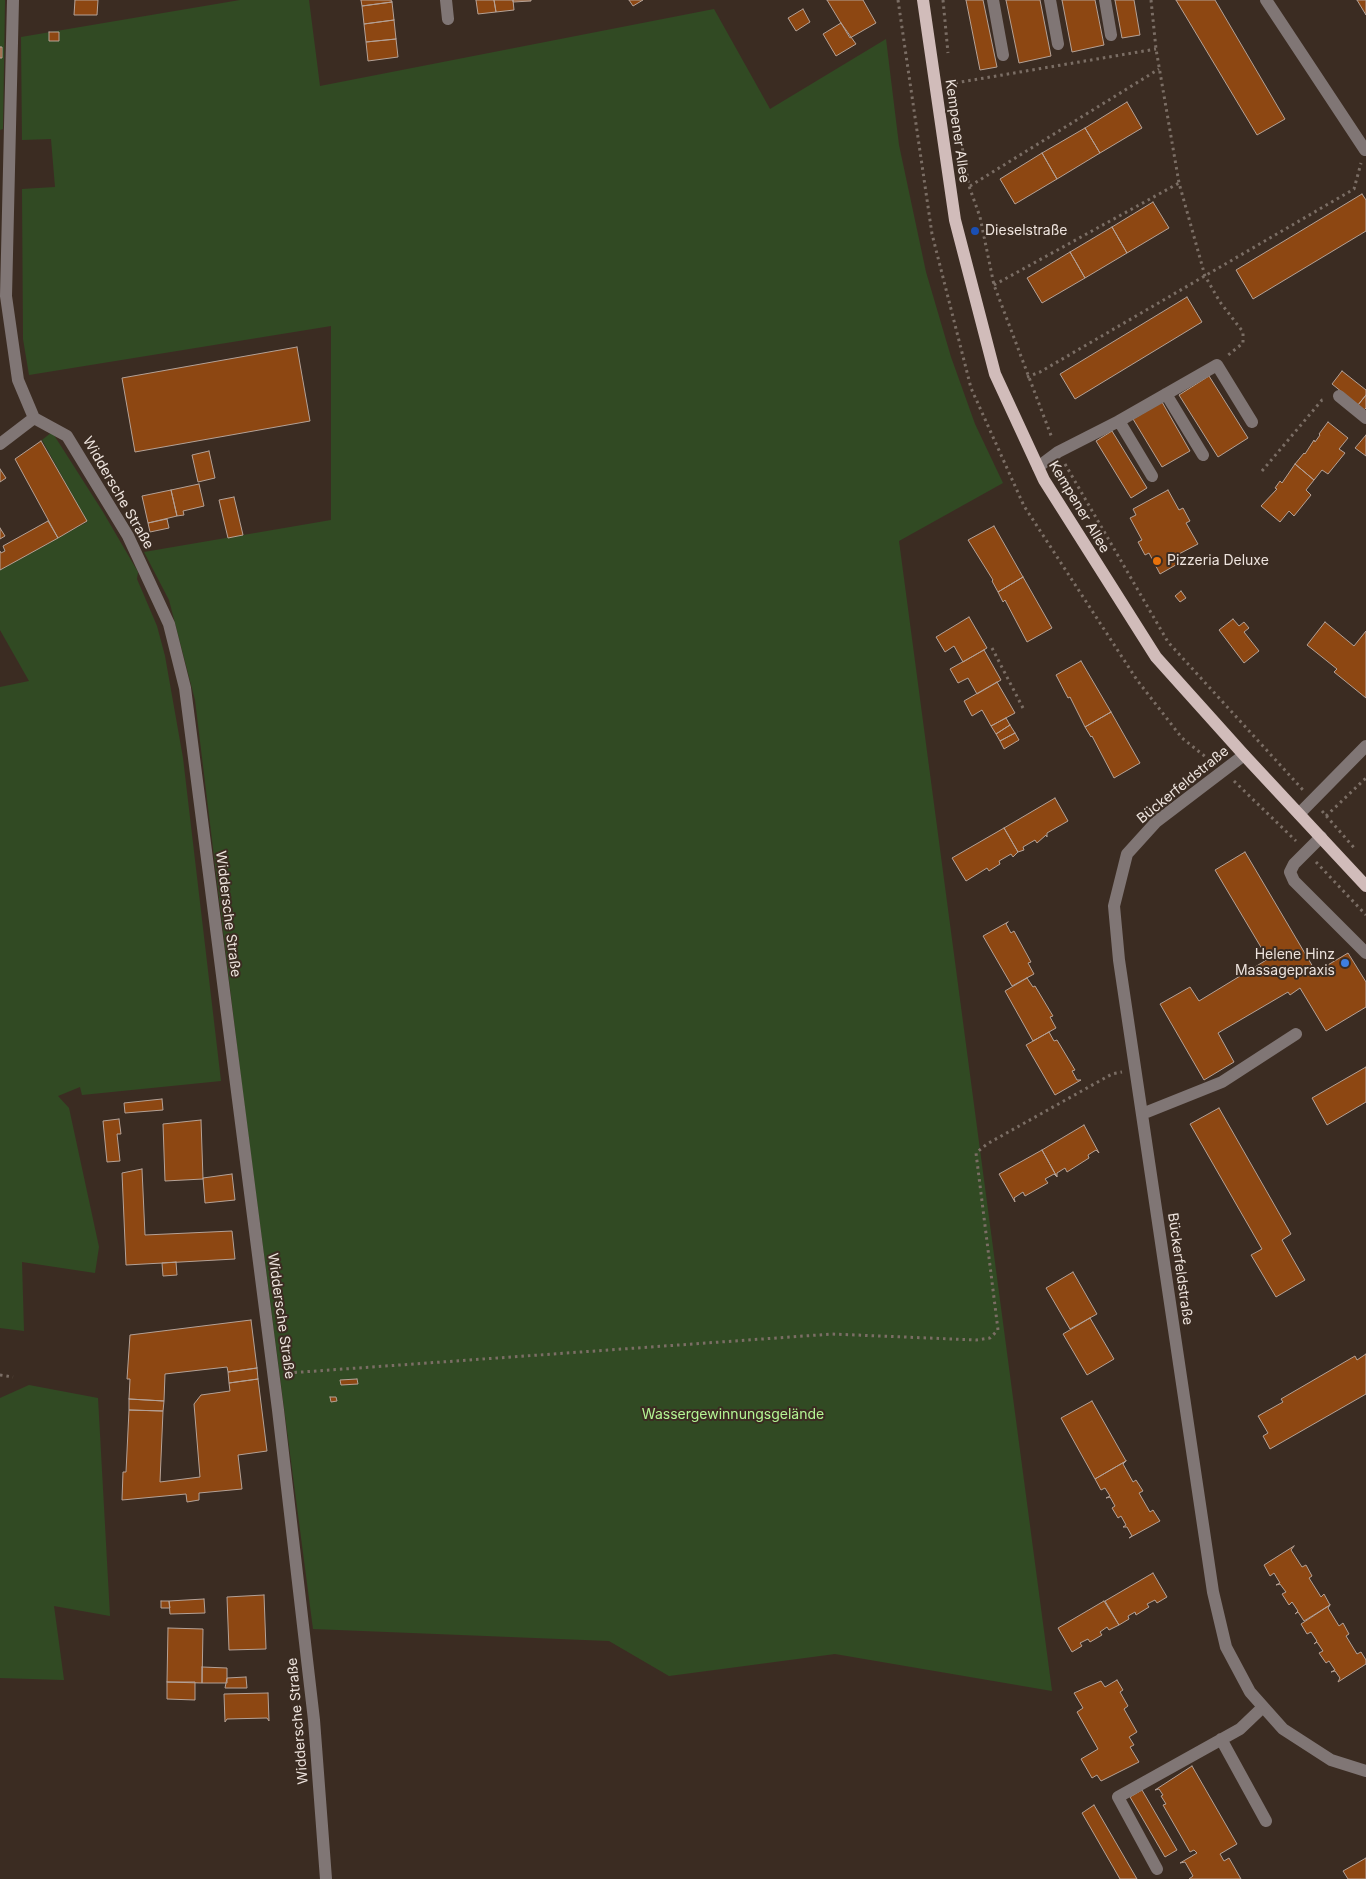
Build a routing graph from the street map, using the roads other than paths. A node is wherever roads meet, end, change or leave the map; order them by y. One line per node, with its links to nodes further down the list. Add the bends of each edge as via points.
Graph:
1 (13, 0): 12 (street)
2 (446, 0): 8 (street)
3 (923, 0): 22 (main road, Kempener Allee, via 955,220 995,374)
4 (993, 0): 11 (street)
5 (1050, 0): 10 (street)
6 (1105, 0): 9 (street)
7 (1266, 0): 13 (street)
8 (448, 20)
9 (1111, 35)
10 (1058, 44)
11 (1004, 55)
12 (5, 140): 16 (street, via 6,296 18,380)
13 (1365, 150)
14 (1166, 394): 18 (street); 19 (street, via 1217,365); 21 (street)
15 (1339, 396): 17 (street)
16 (34, 418): 20 (street); 37 (street, Widdersche Straße, via 67,436 128,536 169,624 185,688 274,1375 314,1720)
17 (1366, 418)
18 (1120, 421): 22 (street, via 1058,452); 23 (street)
19 (1252, 422)
20 (0, 444)
21 (1203, 456)
22 (1038, 467): 25 (main road, Kempener Allee, via 1156,657)
23 (1152, 476)
24 (1366, 746): 26 (street)
25 (1244, 755): 26 (main road, Kempener Allee); 31 (street, Bückerfeldstraße, via 1156,822 1127,854 1114,906)
26 (1299, 814): 27 (main road, Kempener Allee)
27 (1317, 833): 28 (main road, Kempener Allee); 29 (street, via 1290,872 1294,881)
28 (1366, 886)
29 (1366, 953)
30 (1296, 1034): 31 (street, via 1222,1082)
31 (1142, 1114): 32 (street, Bückerfeldstraße, via 1213,1592 1226,1647 1250,1692)
32 (1263, 1707): 33 (street, via 1240,1729); 34 (street, Bückerfeldstraße, via 1283,1729 1331,1760)
33 (1221, 1739): 35 (street); 36 (street, via 1118,1797)
34 (1366, 1771)
35 (1266, 1821)
36 (1157, 1869)
37 (326, 1879)

